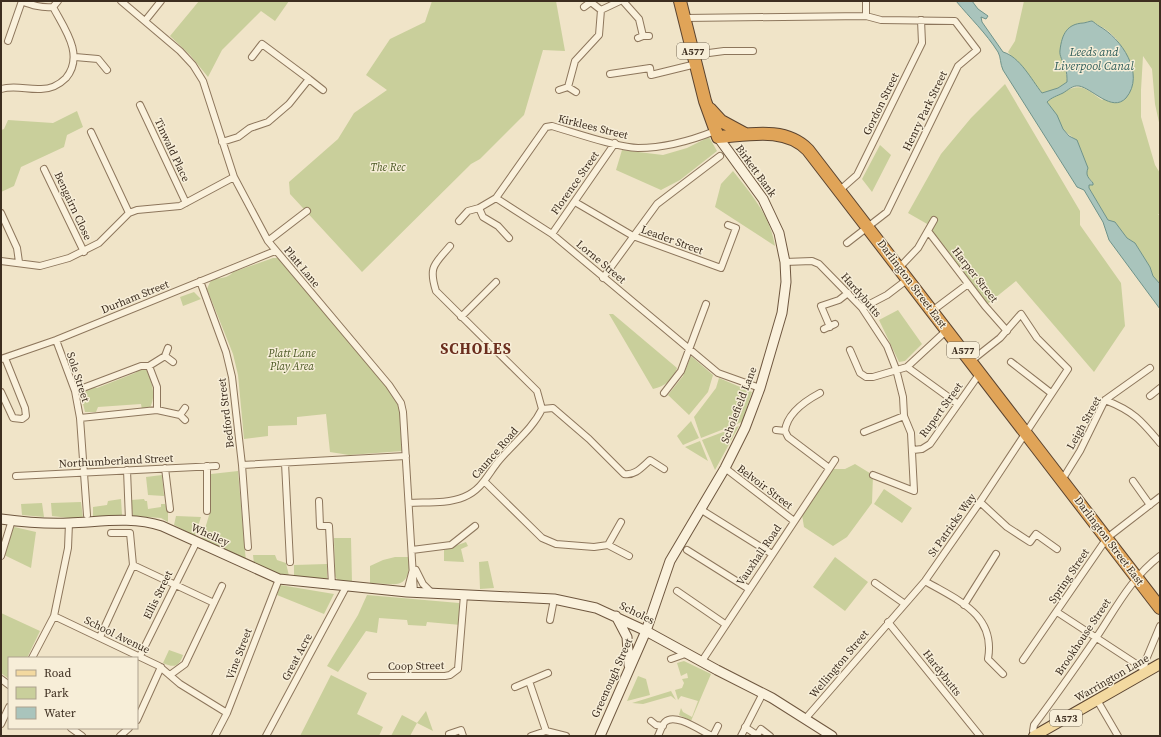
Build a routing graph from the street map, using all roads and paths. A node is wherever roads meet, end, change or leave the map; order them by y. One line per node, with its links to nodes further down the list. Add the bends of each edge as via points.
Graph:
1 (22, 1): 10 (street, via 36,7); 18 (street, via 8,34)
2 (58, 1): 10 (street)
3 (122, 1): 16 (street, Platt Lane)
4 (161, 1): 16 (street)
5 (620, 1): 12 (street)
6 (623, 1): 17 (street, via 639,19)
7 (680, 1): 14 (highway, A577)
8 (866, 1): 13 (street)
9 (592, 2): 11 (street); 12 (street)
10 (53, 7): 20 (street)
11 (584, 7)
12 (601, 10): 26 (street, via 599,35 575,61)
13 (866, 16): 14 (street); 15 (street, via 881,20)
14 (684, 18): 22 (highway, A577)
15 (921, 20): 45 (street, Gordon Street, via 922,43 857,175); 57 (street, Henry Park Street, via 955,21 977,50 958,66 887,212)
16 (144, 21): 38 (street, Platt Lane, via 180,51 196,70)
17 (644, 37)
18 (8, 41)
19 (753, 51): 22 (street, via 724,51)
20 (75, 57): 23 (street, via 98,59); 27 (street, via 69,74 57,86 41,89)
21 (252, 57): 25 (street, via 264,41)
22 (695, 59): 24 (street, via 651,75 650,68); 31 (highway, A577)
23 (107, 70)
24 (610, 74)
25 (309, 79): 28 (street); 38 (street, via 289,104 268,122)
26 (568, 87): 29 (street); 30 (street)
27 (1, 89)
28 (323, 90)
29 (559, 90)
30 (576, 92)
31 (705, 101): 34 (highway, A577); 35 (highway, via 721,121)
32 (140, 105): 48 (street, Tinwald Place, via 146,111)
33 (91, 132): 37 (street)
34 (716, 134): 35 (highway, Darlington Street East / A577); 39 (street, Kirklees Street, via 658,147 636,148); 53 (main road, Birkett Bank, via 763,198)
35 (748, 135): 45 (highway, Darlington Street East / A577, via 777,134 799,142)
36 (100, 136): 37 (street)
37 (94, 139): 52 (street)
38 (222, 142): 44 (street, Platt Lane)
39 (615, 143): 46 (street, Kirklees Street, via 552,126 546,127); 47 (street, Florence Street)
40 (720, 156): 60 (street, via 657,204)
41 (44, 169): 43 (street, Bengairn Close)
42 (54, 172): 43 (street)
43 (48, 175): 66 (street, Bengairn Close)
44 (234, 177): 48 (street); 62 (street, Platt Lane)
45 (840, 190): 57 (highway, Darlington Street East / A577)
46 (496, 198): 49 (street, Kirklees Street); 59 (street, Lorne Street)
47 (575, 202): 59 (street, Florence Street); 60 (street, Leader Street)
48 (186, 204): 52 (street)
49 (479, 208): 55 (street, Kirklees Street, via 468,211); 61 (street, via 483,217 498,226)
50 (307, 212): 62 (street)
51 (1, 213): 68 (street, via 17,248)
52 (129, 213): 66 (street, via 99,243)
53 (773, 220): 69 (main road, Scholefield Lane, via 782,244)
54 (934, 220): 58 (street)
55 (459, 221)
56 (728, 225): 60 (street, Leader Street, via 736,228 721,268)
57 (868, 227): 63 (street, Henry Park Street); 70 (highway, Darlington Street East / A577)
58 (928, 231): 70 (street, via 918,248); 75 (street, Harper Street)
59 (552, 234): 71 (street, Lorne Street)
60 (633, 236): 71 (street)
61 (509, 238)
62 (268, 241): 65 (street, Platt Lane)
63 (847, 243)
64 (450, 246): 80 (street, via 433,266 432,280 436,291)
65 (275, 251): 73 (street, Durham Street); 121 (street, Platt Lane, via 401,403)
66 (84, 252): 68 (street, via 48,265)
67 (1, 261): 68 (street)
68 (19, 262)
69 (785, 262): 76 (street, Hardybutts, via 816,262); 98 (main road, Scholefield Lane, via 782,313)
70 (899, 268): 72 (highway, Darlington Street East / A577)
71 (603, 278): 86 (street, Lorne Street)
72 (908, 279): 78 (street, via 887,295); 79 (highway, Darlington Street East / A577)
73 (200, 281): 84 (street, Durham Street); 124 (street, Bedford Street, via 230,368)
74 (496, 282): 80 (street)
75 (968, 284): 79 (street); 83 (street, Harper Street)
76 (848, 293): 78 (street, Hardybutts); 81 (street, via 818,308)
77 (706, 304): 86 (street)
78 (862, 308): 96 (street, Hardybutts, via 887,346)
79 (932, 311): 82 (highway, Darlington Street East / A577)
80 (461, 317): 109 (street, via 537,391)
81 (830, 327)
82 (947, 330): 90 (highway, Darlington Street East / A577); 94 (street)
83 (1007, 331): 90 (street); 104 (street, St Patricks Way, via 1021,314 1037,338 1068,369)
84 (56, 340): 89 (street, Durham Street); 100 (street, Sole Street)
85 (168, 348): 88 (street)
86 (688, 349): 98 (street, Lorne Street, via 721,375); 102 (street, via 679,375)
87 (850, 350): 96 (street, via 860,373 866,377)
88 (165, 356): 91 (street); 93 (street)
89 (3, 359): 101 (street, via 25,408 26,416 22,419 13,418)
90 (970, 361): 97 (highway, Darlington Street East / A577)
91 (173, 362)
92 (1011, 362): 104 (street)
93 (149, 366): 100 (street, via 141,366); 110 (street, via 157,387)
94 (907, 367): 96 (street); 107 (street)
95 (1150, 368): 106 (street, Leigh Street)
96 (896, 370): 112 (street, Hardybutts, via 903,397)
97 (980, 373): 107 (street, Rupert Street); 118 (highway, Darlington Street East / A577)
98 (760, 388): 128 (main road, Scholefield Lane, via 744,430)
99 (1160, 388): 105 (street)
100 (75, 391): 113 (street, Sole Street)
101 (1, 392)
102 (664, 393)
103 (820, 393): 116 (street, via 809,396 790,417)
104 (1051, 393): 118 (street, St Patricks Way)
105 (1150, 396)
106 (1105, 400): 119 (street, via 1124,407 1140,419); 135 (street, Leigh Street, via 1080,451)
107 (958, 404): 120 (street, Rupert Street, via 930,444 922,449)
108 (185, 408): 111 (street)
109 (542, 409): 130 (street, via 553,408 624,474 636,472 650,460); 137 (street, Caunce Road, via 537,421 497,463)
110 (157, 410): 111 (street); 113 (street)
111 (180, 415): 114 (street)
112 (904, 416): 117 (street); 120 (street, Hardybutts, via 910,428)
113 (80, 418): 132 (street, Sole Street)
114 (185, 420)
115 (776, 430): 116 (street)
116 (785, 431): 129 (street, via 788,437)
117 (864, 432)
118 (1026, 434): 135 (highway, Darlington Street East / A577); 140 (street, St Patricks Way)
119 (1160, 443)
120 (913, 450): 133 (street, Hardybutts, via 914,491)
121 (406, 456): 123 (street); 141 (street, Platt Lane)
122 (834, 460): 129 (street, Vauxhall Road)
123 (285, 463): 124 (street); 167 (street)
124 (242, 465): 158 (street, Bedford Street)
125 (207, 466): 126 (street, Northumberland Street); 127 (street, Northumberland Street); 145 (street)
126 (216, 466)
127 (165, 468): 131 (street, Northumberland Street); 143 (street)
128 (725, 468): 144 (main road, Scholefield Lane); 150 (street, Belvoir Street)
129 (829, 468): 150 (street, Vauxhall Road)
130 (664, 469)
131 (126, 470): 132 (street, Northumberland Street); 149 (street)
132 (84, 473): 134 (street, Northumberland Street); 146 (street, Sole Street)
133 (873, 475)
134 (16, 476)
135 (1062, 480): 155 (highway, Darlington Street East / A577)
136 (1132, 481): 142 (street)
137 (485, 482): 141 (street, Caunce Road, via 474,491 454,500); 157 (street, via 548,542 575,546)
138 (1160, 497): 142 (street, Spring Street)
139 (319, 501): 176 (street, via 320,526 329,526)
140 (980, 502): 159 (street, via 1007,527 1030,542 1036,534); 172 (street, St Patricks Way)
141 (409, 503): 160 (street, Platt Lane)
142 (1150, 505): 155 (street, Spring Street)
143 (170, 509)
144 (700, 509): 162 (street); 195 (main road, Scholefield Lane, via 670,561)
145 (207, 511)
146 (87, 515)
147 (1, 519): 148 (main road, Whelley)
148 (12, 520): 152 (main road, Whelley); 164 (street)
149 (130, 520): 152 (main road, Whelley); 156 (main road, Whelley, via 162,526)
150 (794, 521): 162 (street, Vauxhall Road)
151 (620, 522): 157 (street)
152 (69, 523): 189 (street, via 68,548)
153 (475, 526): 160 (street, via 451,545)
154 (111, 534): 168 (street, via 130,533)
155 (1107, 538): 170 (highway, Darlington Street East / A577); 188 (street, Spring Street)
156 (196, 543): 171 (main road, Whelley); 173 (street, Ellis Street)
157 (608, 545): 165 (street)
158 (248, 547)
159 (1057, 549)
160 (412, 550): 169 (street, Platt Lane)
161 (687, 550): 178 (street)
162 (772, 554): 178 (street, Vauxhall Road)
163 (996, 554): 186 (street)
164 (1, 556)
165 (629, 556)
166 (1160, 556): 170 (street, Brookhouse Street)
167 (287, 558)
168 (133, 565): 173 (street); 196 (street)
169 (414, 565): 180 (street, Platt Lane); 181 (street, Platt Lane, via 421,581)
170 (1136, 577): 187 (highway, Darlington Street East / A577); 197 (street, Brookhouse Street)
171 (279, 579): 176 (main road, Whelley); 217 (street, Vine Street)
172 (925, 581): 185 (street, St Patricks Way); 186 (street)
173 (174, 583): 184 (street); 199 (street, Ellis Street)
174 (875, 583): 185 (street)
175 (222, 586): 184 (street)
176 (332, 586): 177 (main road, Whelley)
177 (346, 587): 180 (main road, Whelley); 233 (street, Great Acre)
178 (749, 589): 193 (street, Vauxhall Road)
179 (677, 591): 193 (street)
180 (411, 593): 181 (main road, Scholes)
181 (432, 594): 182 (main road, Scholes)
182 (464, 595): 183 (main road, Scholes); 211 (street, Coop Street, via 458,669 455,673 445,676)
183 (554, 599): 190 (main road, Scholes, via 581,603); 191 (street)
184 (214, 603): 209 (street, via 185,664)
185 (905, 604): 192 (street, St Patricks Way)
186 (964, 605): 210 (street, via 980,617 988,631 988,659)
187 (1160, 608)
188 (1057, 612): 197 (street); 202 (street, Spring Street)
189 (54, 616): 196 (street, School Avenue); 200 (street)
190 (616, 616): 195 (main road, Scholes); 206 (main road, via 628,641)
191 (550, 620)
192 (888, 622): 219 (street, Wellington Street); 243 (street, Hardybutts)
193 (725, 624): 203 (street, Vauxhall Road)
194 (1160, 626): 207 (street)
195 (646, 630): 198 (main road, Scholes); 206 (main road, Greenough Street)
196 (100, 637): 199 (street, School Avenue)
197 (1096, 638): 207 (street); 244 (street, Brookhouse Street, via 1034,725)
198 (688, 653): 201 (street); 203 (main road, Scholes)
199 (140, 656): 205 (street, School Avenue)
200 (33, 657)
201 (671, 659)
202 (1023, 660)
203 (702, 661): 214 (main road, Scholes)
204 (1160, 664): 207 (main road, Warrington Lane / A573)
205 (161, 667): 209 (street, School Avenue); 218 (street)
206 (628, 669): 237 (main road, Greenough Street)
207 (1144, 671): 215 (main road, Warrington Lane / A573)
208 (548, 673): 212 (street)
209 (170, 674): 217 (street, School Avenue, via 180,684)
210 (1003, 674)
211 (371, 676)
212 (529, 681): 213 (street); 227 (street)
213 (514, 687)
214 (763, 693): 219 (main road, Scholes); 224 (street)
215 (1097, 700): 244 (main road, Warrington Lane / A573); 245 (street)
216 (8, 709): 221 (street)
217 (227, 713): 232 (street, Vine Street)
218 (138, 718)
219 (806, 718): 242 (main road, Scholes)
220 (651, 721): 222 (street)
221 (1, 724)
222 (663, 726): 238 (street); 239 (street, via 664,722 677,718)
223 (718, 726): 239 (street)
224 (745, 727): 240 (street); 241 (street, via 757,735 761,729)
225 (72, 729): 229 (street); 230 (street)
226 (128, 729): 231 (street)
227 (546, 731): 235 (street); 236 (street)
228 (449, 734): 234 (street, via 461,730)
229 (70, 736)
230 (82, 736)
231 (120, 736)
232 (215, 736)
233 (266, 736)
234 (463, 736)
235 (531, 736)
236 (566, 736)
237 (600, 736)
238 (658, 736)
239 (712, 736)
240 (740, 736)
241 (770, 736)
242 (832, 736)
243 (980, 736)
244 (1034, 736)
245 (1118, 736)

